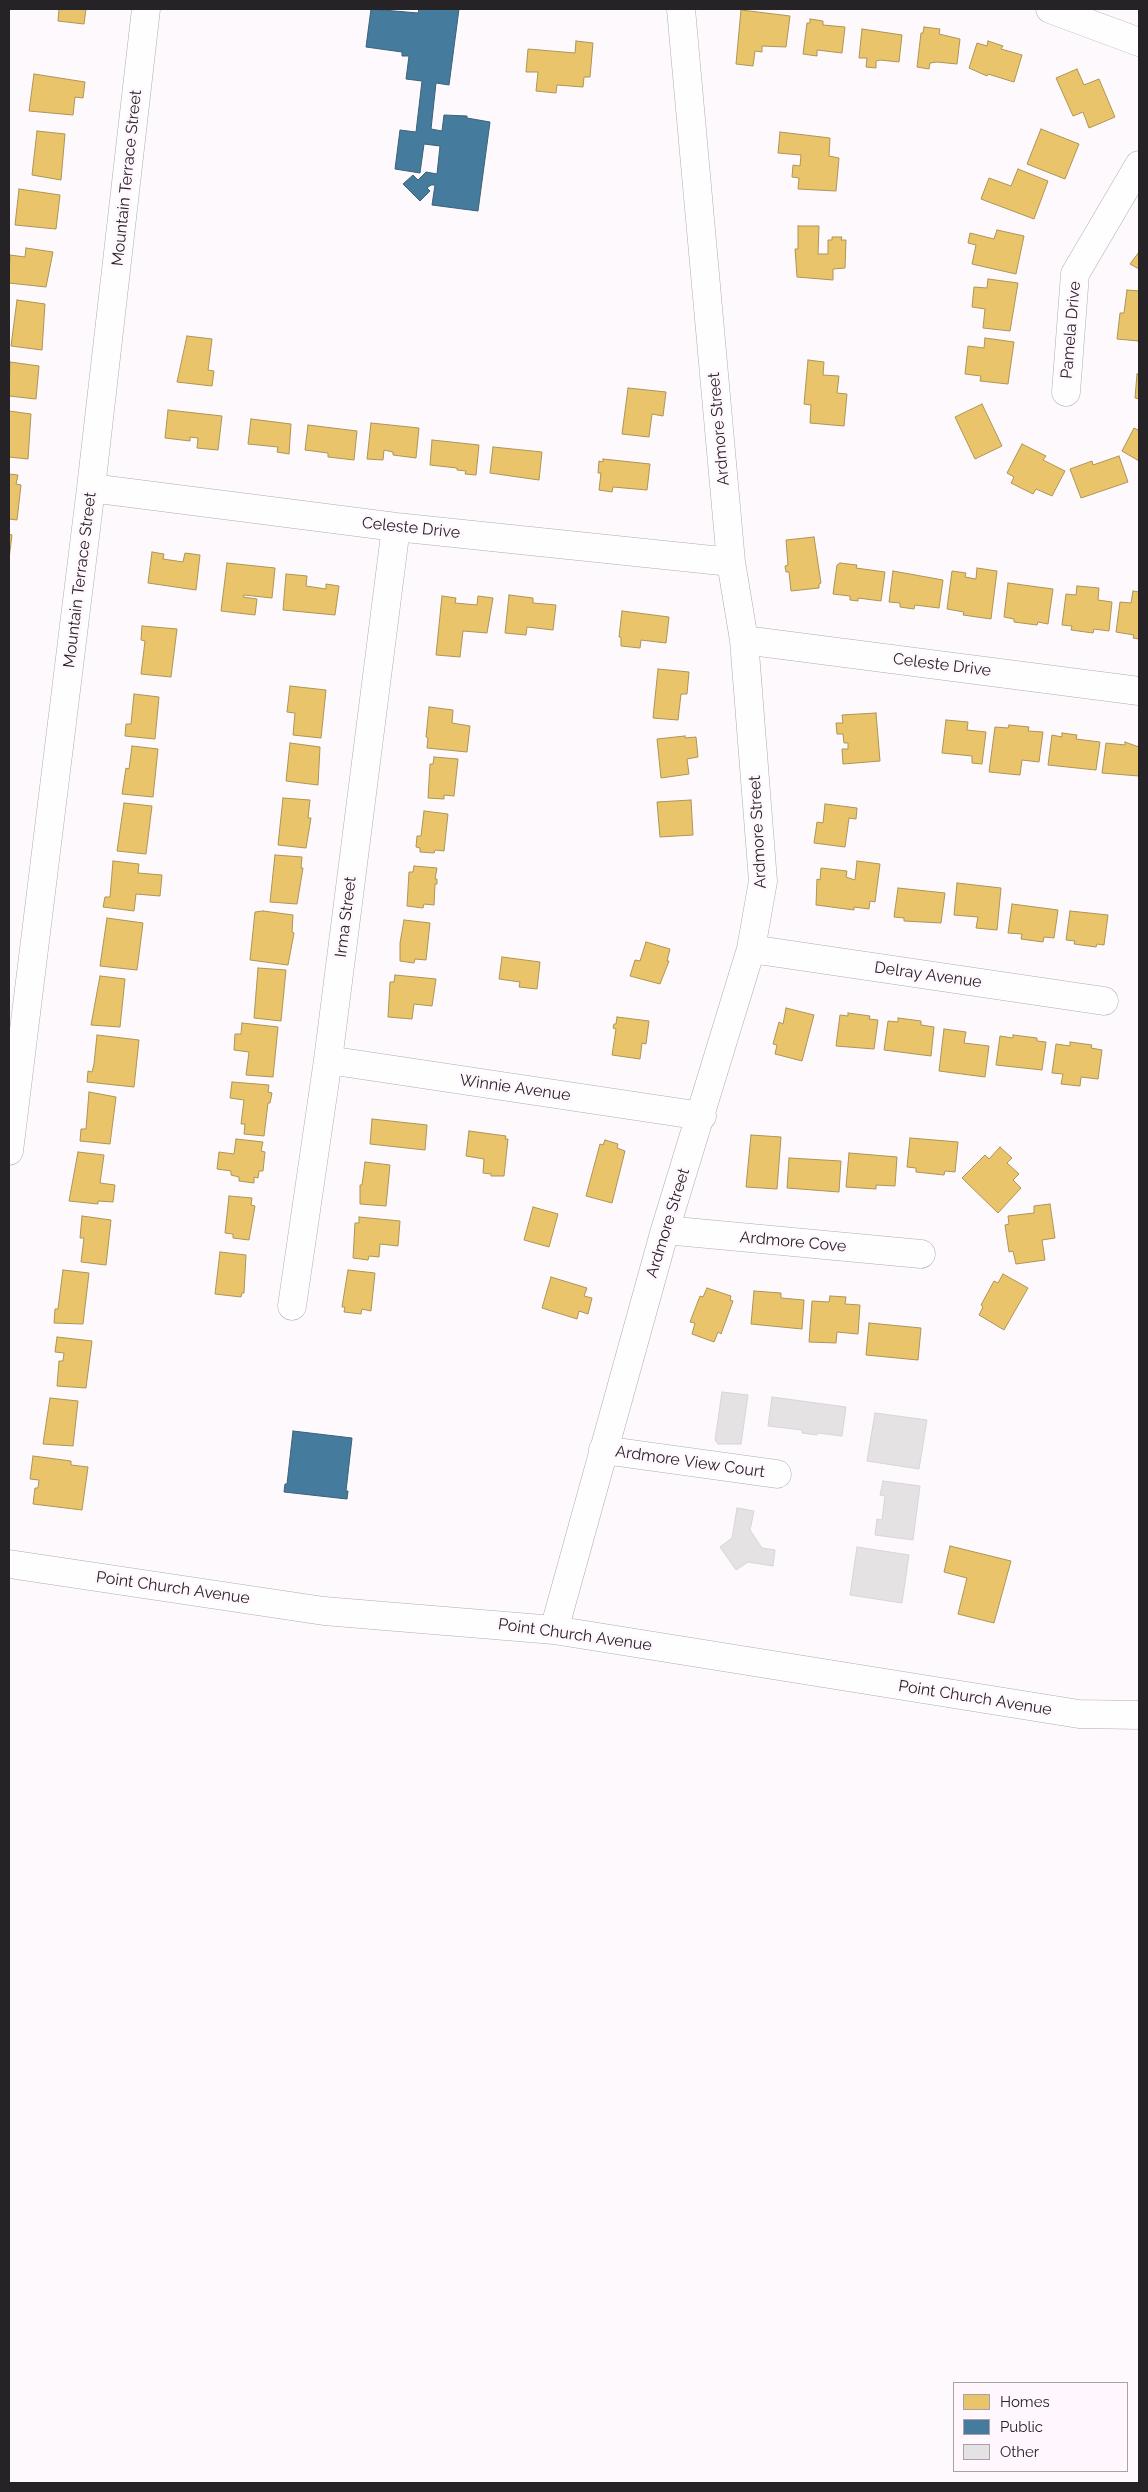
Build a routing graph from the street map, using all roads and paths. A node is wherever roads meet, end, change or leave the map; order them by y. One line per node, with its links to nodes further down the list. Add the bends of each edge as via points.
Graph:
1 (146, 9): 7 (street, Mountain Terrace Street)
2 (681, 9): 9 (street, Ardmore Street)
3 (1050, 9): 4 (street)
4 (1139, 42)
5 (1139, 165): 6 (street, Pamela Drive, via 1075,274)
6 (1066, 392)
7 (91, 488): 8 (street, Celeste Drive); 16 (street, Mountain Terrace Street)
8 (396, 527): 9 (street, Celeste Drive); 14 (street, Irma Street)
9 (731, 562): 10 (street, Ardmore Street)
10 (744, 640): 11 (street, Celeste Drive); 12 (street, Ardmore Street, via 763,881)
11 (1139, 691)
12 (751, 949): 13 (street, Delray Avenue); 15 (street, Ardmore Street)
13 (1104, 1001)
14 (328, 1060): 15 (street, Winnie Avenue); 19 (street, Irma Street)
15 (702, 1116): 17 (street, Ardmore Street)
16 (9, 1151)
17 (665, 1230): 18 (street, Ardmore Cove); 20 (street, Ardmore Street)
18 (921, 1254)
19 (292, 1306)
20 (604, 1450): 21 (street, Ardmore View Court); 23 (street, Ardmore Street)
21 (777, 1474)
22 (9, 1564): 23 (street, Point Church Avenue, via 324,1611)
23 (554, 1630): 24 (street, Point Church Avenue, via 1079,1714)
24 (1139, 1715)

